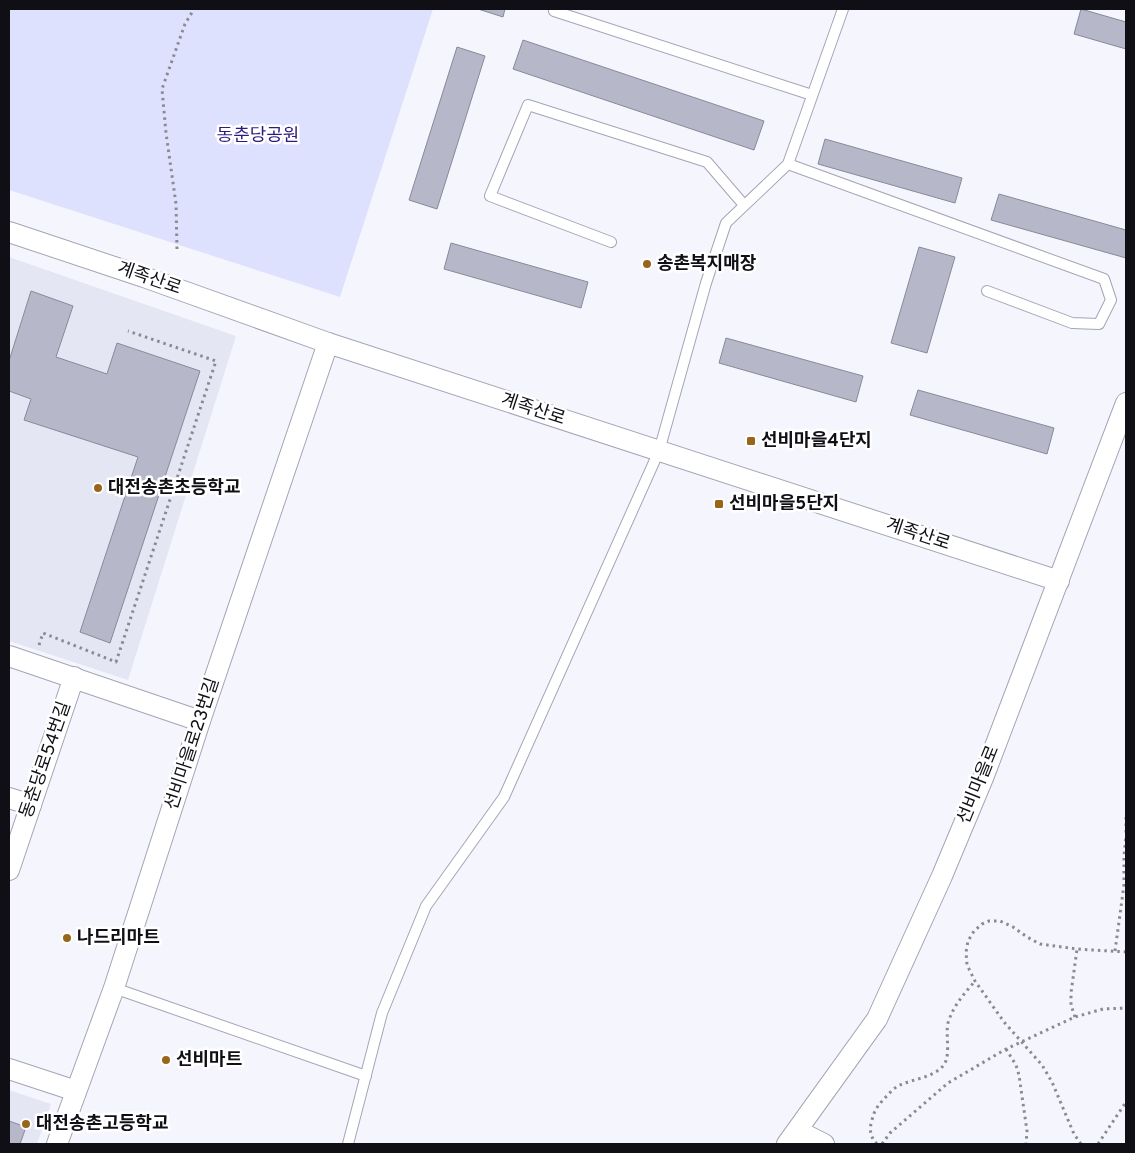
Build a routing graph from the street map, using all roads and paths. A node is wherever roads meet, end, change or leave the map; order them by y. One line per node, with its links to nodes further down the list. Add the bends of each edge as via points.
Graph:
1 (194, 9): 9 (path, via 185,24 162,89 176,204)
2 (555, 9): 4 (lane)
3 (843, 9): 4 (lane)
4 (812, 95): 5 (lane)
5 (788, 164): 6 (lane); 10 (lane, via 1104,279 1111,300 1099,324 1072,323)
6 (744, 205): 8 (lane, via 708,162 528,105 490,196); 14 (lane, via 726,223 706,283)
7 (9, 232): 12 (street, 계족산로)
8 (611, 242)
9 (177, 249)
10 (987, 291)
11 (128, 331): 17 (path, via 216,361 116,662 43,633)
12 (328, 343): 14 (street, 계족산로); 19 (street, 선비마을로23번길)
13 (1126, 403): 15 (street, 선비마을로)
14 (660, 451): 15 (street, 계족산로); 35 (lane, via 504,797 426,906 382,1013)
15 (1059, 581): 38 (street, 선비마을로, via 983,778 877,1019)
16 (9, 656): 17 (street)
17 (32, 663): 18 (street)
18 (74, 677): 19 (street); 21 (street, 동춘당로54번길)
19 (200, 721): 29 (street, 선비마을로23번길)
20 (9, 798): 21 (street)
21 (31, 805): 24 (street, 동춘당로54번길)
22 (1126, 817): 23 (path)
23 (1126, 834): 26 (path, via 1124,885)
24 (9, 870)
25 (1077, 949): 26 (path); 28 (path, via 1040,944 1000,921 989,921 974,931 968,941 968,965); 31 (path, via 1071,993)
26 (1114, 951): 27 (path)
27 (1126, 952)
28 (975, 981): 32 (path); 42 (path, via 954,1008 949,1021 946,1061 942,1067 899,1086 873,1112 870,1125)
29 (114, 988): 35 (lane); 36 (street, 선비마을로23번길)
30 (1126, 1008): 31 (path, via 1103,1009)
31 (1075, 1017): 32 (path)
32 (1021, 1042): 33 (path); 45 (path, via 1042,1065)
33 (1006, 1049): 43 (path, via 948,1084); 44 (path, via 1019,1075)
34 (9, 1069): 36 (street)
35 (366, 1076): 40 (lane)
36 (76, 1091): 39 (street, 선비마을로23번길)
37 (1126, 1102): 46 (path)
38 (793, 1138): 41 (street)
39 (57, 1144)
40 (348, 1144)
41 (824, 1144)
42 (876, 1144)
43 (882, 1144)
44 (1026, 1144)
45 (1081, 1144)
46 (1098, 1144)

